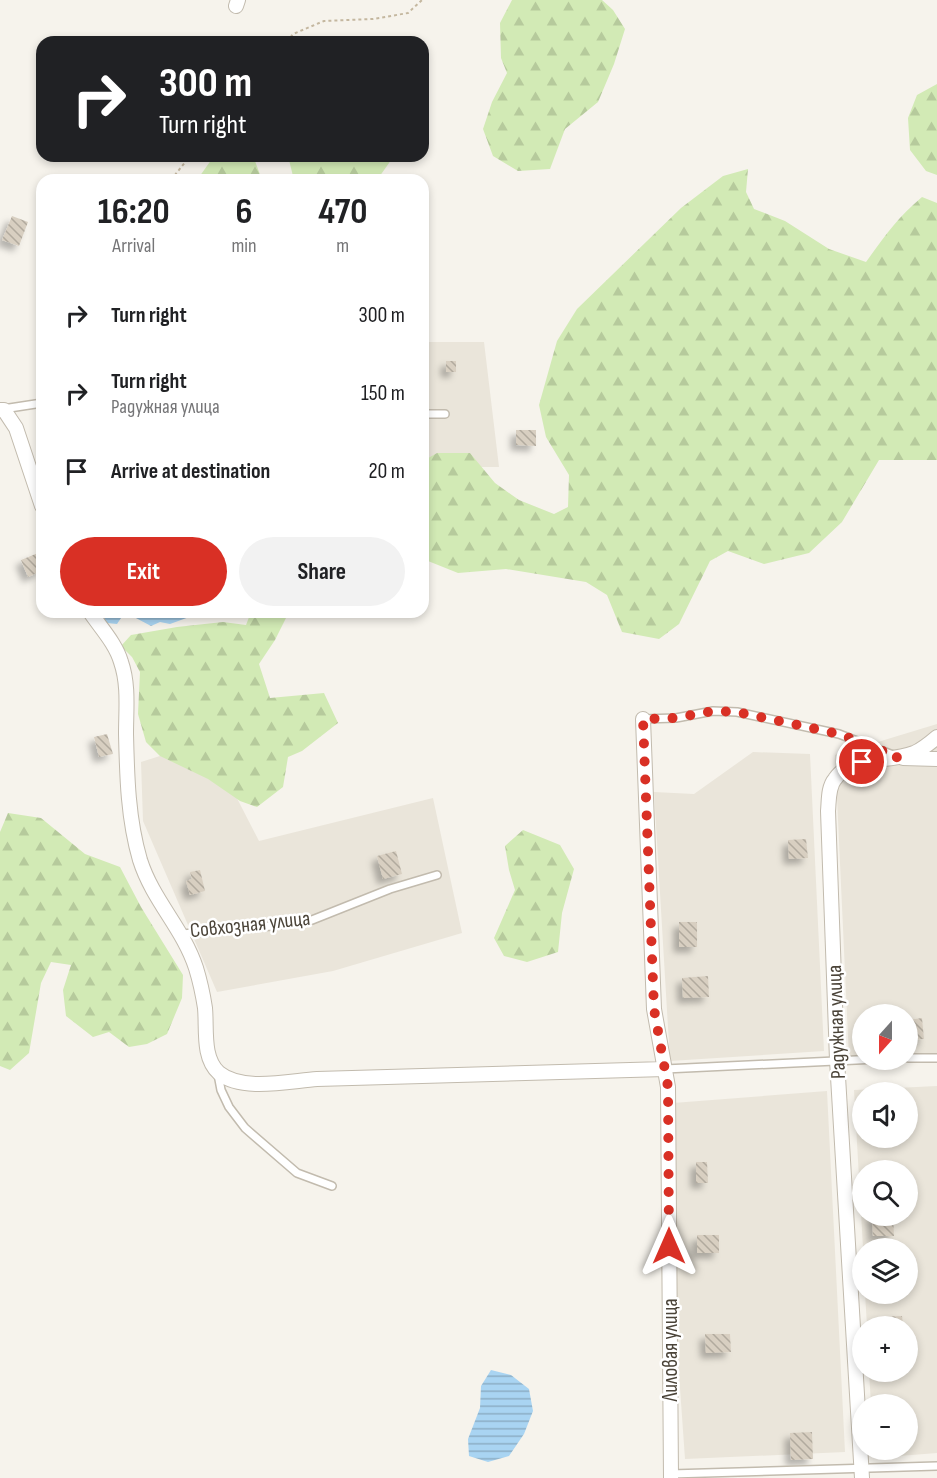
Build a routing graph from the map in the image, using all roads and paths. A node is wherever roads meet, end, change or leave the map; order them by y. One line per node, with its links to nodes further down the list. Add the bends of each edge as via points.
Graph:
1 (422, 0): 2 (path, via 408,13 324,21)
2 (292, 36)
3 (185, 162): 4 (path)
4 (176, 174)
5 (36, 404): 6 (lane)
6 (1, 408): 9 (street, via 16,428)
7 (429, 414): 8 (lane)
8 (444, 414)
9 (36, 488)
10 (94, 618): 16 (street, Совхозная улица, via 121,661 126,685 127,787 140,859 154,894)
11 (643, 719): 13 (lane, via 737,712 839,734); 21 (street, Лиловая улица, via 654,1009)
12 (937, 737): 13 (street, via 914,753)
13 (898, 757): 14 (street); 19 (street, Радужная улица, via 862,762 843,771 831,788 828,811)
14 (937, 759)
15 (437, 875): 16 (lane, Совхозная улица, via 312,920)
16 (182, 934): 22 (street, via 196,968 205,1007 208,1052)
17 (918, 1058): 18 (lane)
18 (937, 1058)
19 (837, 1060): 20 (lane); 21 (lane); 25 (street, Радужная улица)
20 (852, 1060)
21 (665, 1068): 22 (street, via 259,1084 237,1082); 26 (street, Лиловая улица)
22 (218, 1071): 23 (lane, via 229,1107 245,1128 297,1173)
23 (332, 1186)
24 (937, 1466): 25 (lane)
25 (861, 1473): 26 (lane)
26 (671, 1476)

